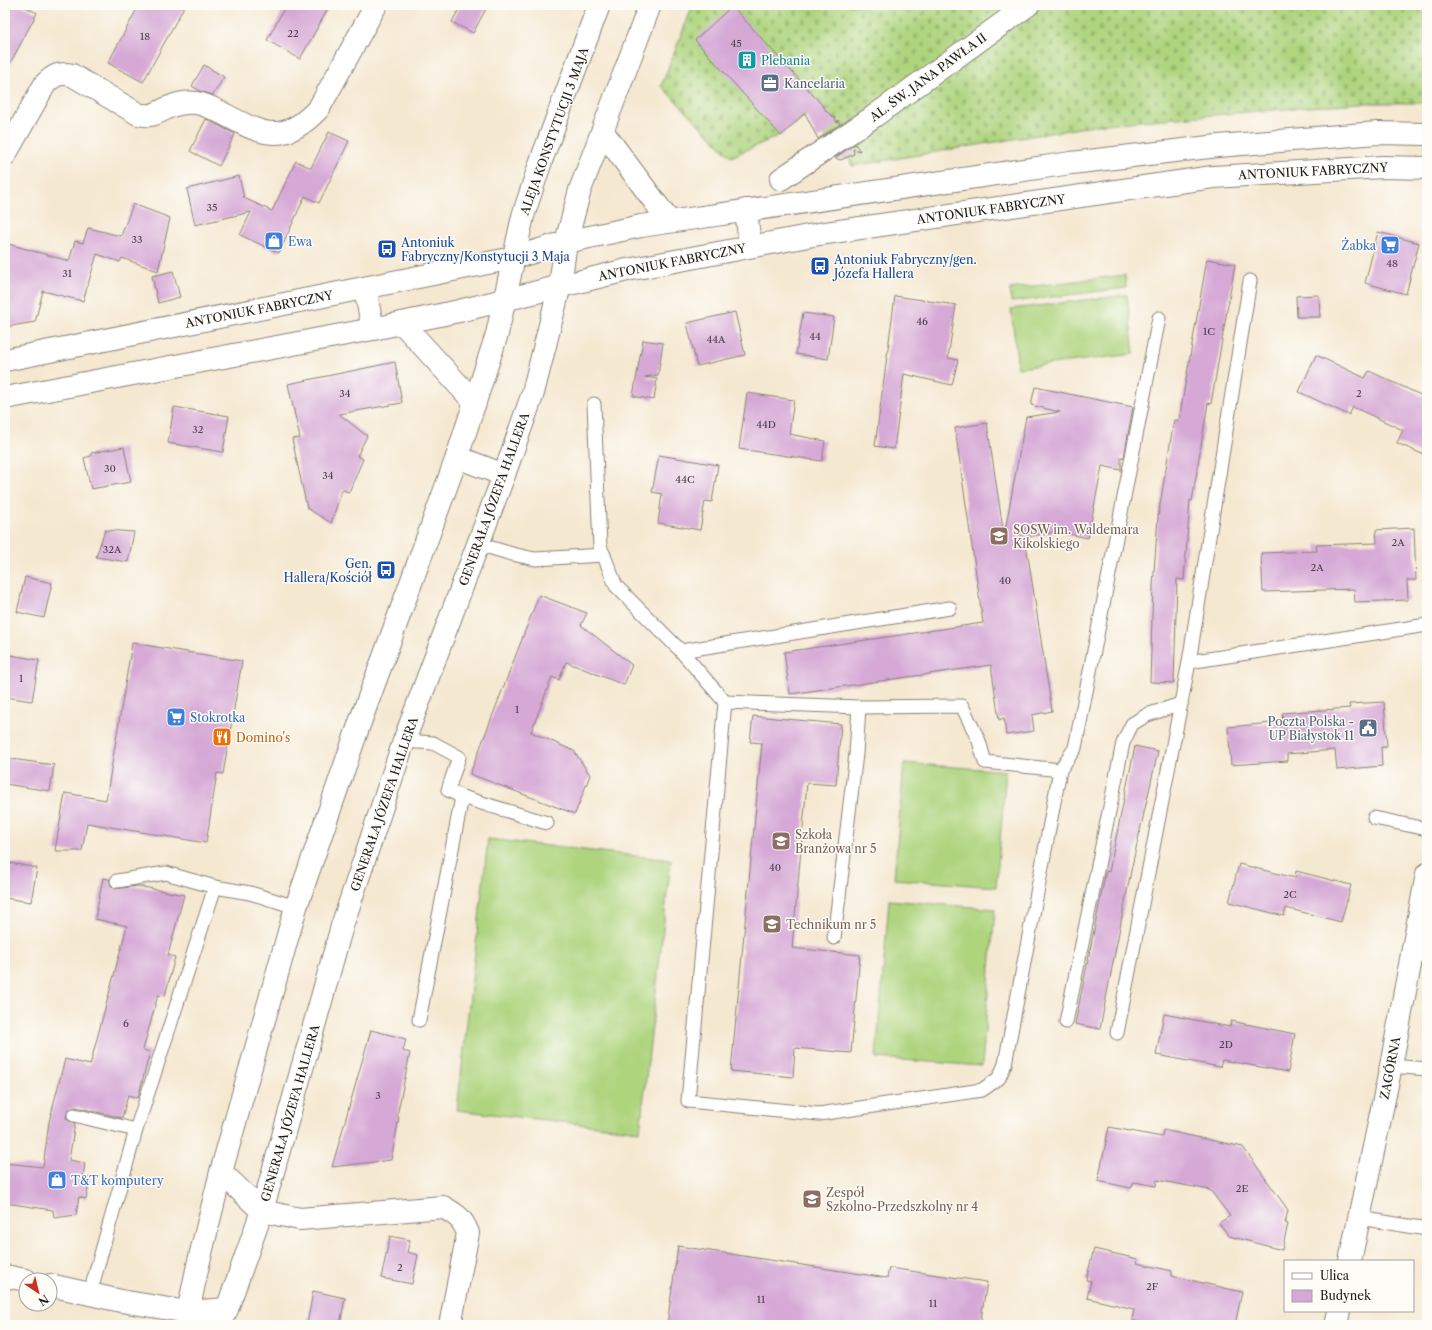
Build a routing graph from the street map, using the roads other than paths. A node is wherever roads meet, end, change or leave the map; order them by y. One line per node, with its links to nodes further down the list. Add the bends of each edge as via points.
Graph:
1 (376, 5): 7 (main road, via 319,108 298,127 266,133 199,103 181,103 156,115 138,114 72,75 63,73 45,84)
2 (599, 5): 14 (main road, ALEJA KONSTYTUCJI 3 MAJA, via 536,175)
3 (650, 5): 5 (main road)
4 (1028, 5): 9 (main road, AL. ŚW. JANA PAWŁA II)
5 (603, 132): 11 (main road); 12 (main road, via 580,190)
6 (1427, 134): 10 (main road, via 1377,133 1218,146 1071,163)
7 (5, 155)
8 (1427, 168): 13 (main road, ANTONIUK FABRYCZNY, via 1383,167 1213,177)
9 (781, 179)
10 (746, 210): 11 (main road); 13 (main road)
11 (669, 221): 12 (main road)
12 (566, 242): 14 (main road, ANTONIUK FABRYCZNY); 16 (main road, GENERAŁA JÓZEFA HALLERA)
13 (750, 246): 16 (main road, ANTONIUK FABRYCZNY)
14 (513, 258): 17 (main road, ANTONIUK FABRYCZNY); 18 (main road, ALEJA KONSTYTUCJI 3 MAJA)
15 (1250, 281): 33 (lane)
16 (560, 285): 18 (main road, ANTONIUK FABRYCZNY); 27 (main road, GENERAŁA JÓZEFA HALLERA, via 539,374)
17 (365, 289): 21 (main road); 22 (main road, ANTONIUK FABRYCZNY)
18 (503, 301): 20 (main road); 24 (main road, via 497,334)
19 (1159, 318): 38 (lane, via 1075,748)
20 (402, 323): 21 (main road); 24 (main road)
21 (373, 329): 23 (main road)
22 (5, 360)
23 (5, 398)
24 (475, 403): 26 (main road)
25 (594, 404): 29 (lane, via 600,546)
26 (457, 456): 27 (main road); 46 (main road)
27 (504, 476): 28 (main road, GENERAŁA JÓZEFA HALLERA)
28 (478, 544): 29 (lane, via 535,558); 37 (main road, GENERAŁA JÓZEFA HALLERA)
29 (604, 555): 32 (lane, via 616,586)
30 (950, 608): 32 (lane)
31 (1427, 625): 33 (lane)
32 (681, 651): 34 (lane)
33 (1189, 662): 35 (lane)
34 (725, 702): 36 (lane); 38 (lane, via 688,1101 819,1114 982,1090 999,1078 1004,1064)
35 (1181, 704): 49 (lane, via 1146,715 1132,724 1123,743); 50 (lane)
36 (859, 706): 38 (lane, via 962,706 979,741 985,762); 47 (lane, via 856,754)
37 (404, 741): 39 (lane, via 433,742 459,757 448,790); 56 (main road, GENERAŁA JÓZEFA HALLERA, via 342,926)
38 (1060, 770)
39 (462, 797): 41 (lane); 48 (lane)
40 (1374, 818): 42 (lane)
41 (547, 823)
42 (1427, 829)
43 (1427, 874): 51 (main road, ZAGÓRNA)
44 (116, 881): 45 (lane, via 166,872)
45 (215, 887): 46 (lane, via 250,893); 54 (lane, via 149,1076)
46 (296, 907): 55 (main road)
47 (834, 938)
48 (419, 1020)
49 (1066, 1022)
50 (1116, 1033)
51 (1391, 1066): 52 (lane); 57 (main road, ZAGÓRNA)
52 (1427, 1068)
53 (74, 1115): 54 (lane)
54 (136, 1130): 63 (lane)
55 (221, 1172): 56 (main road); 66 (main road)
56 (262, 1211): 65 (main road, GENERAŁA JÓZEFA HALLERA); 67 (main road, via 300,1219 443,1207 454,1213 463,1221 468,1233)
57 (1360, 1218): 58 (lane); 59 (main road, ZAGÓRNA)
58 (1427, 1228)
59 (1350, 1260)
60 (5, 1276): 61 (main road)
61 (18, 1278)
62 (58, 1287): 63 (main road)
63 (90, 1293): 66 (main road)
64 (1339, 1312): 68 (main road)
65 (222, 1317): 66 (main road)
66 (187, 1319)
67 (450, 1325)
68 (1336, 1325)

